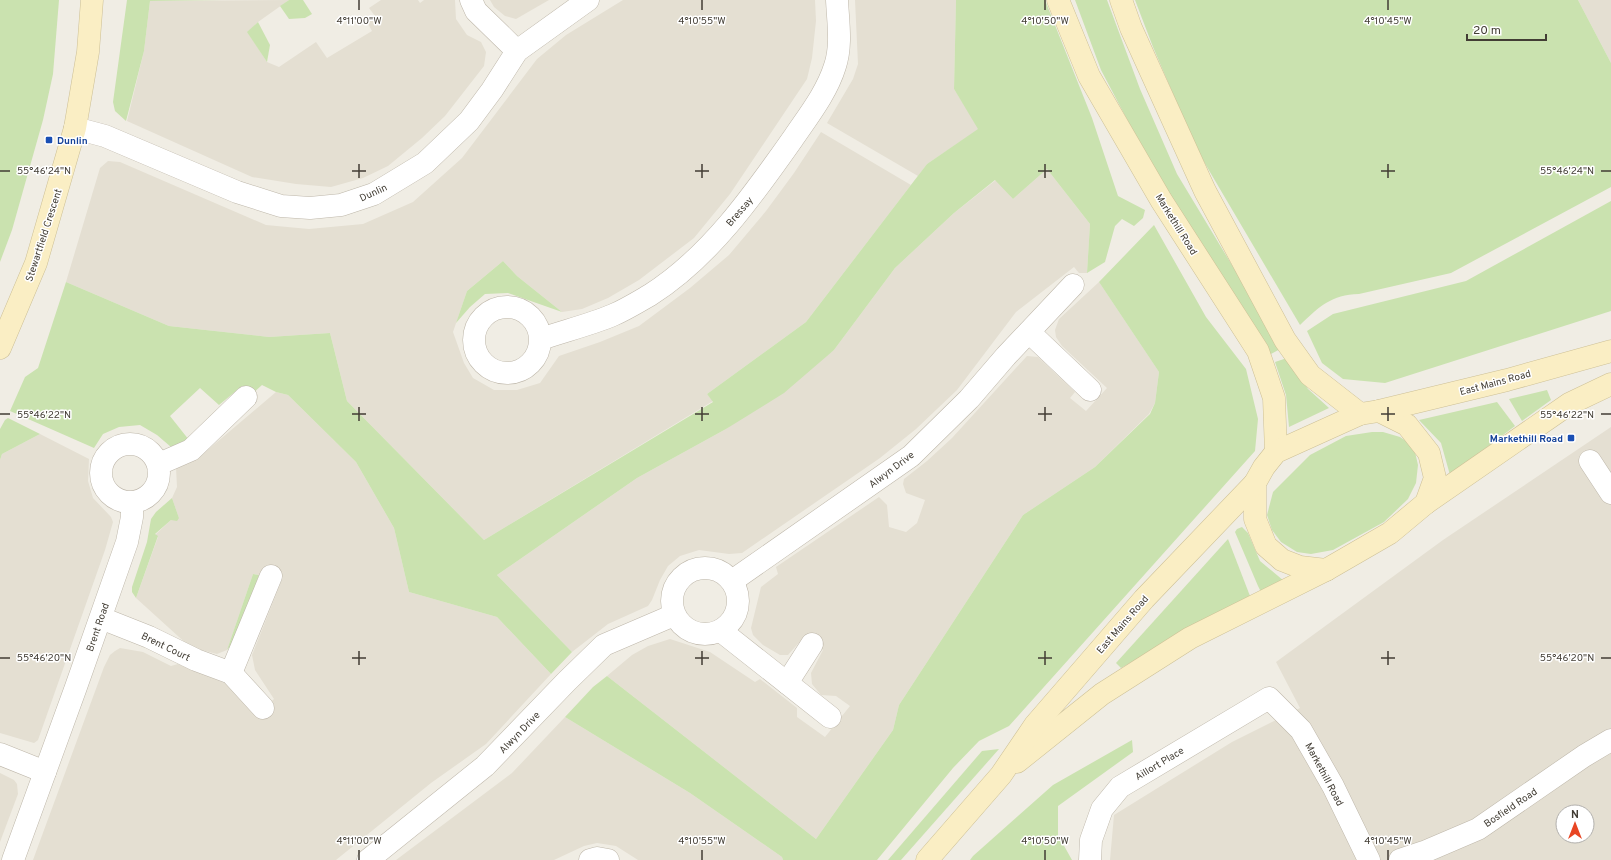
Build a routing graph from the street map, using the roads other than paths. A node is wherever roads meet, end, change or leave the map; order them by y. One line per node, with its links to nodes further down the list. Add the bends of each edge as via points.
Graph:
1 (92, 0): 8 (main road, Stewartfield Crescent, via 88,52)
2 (471, 0): 7 (street, via 476,11)
3 (588, 0): 7 (street, Dunlin)
4 (837, 0): 11 (street, Bressay, via 839,45 830,79 753,194 718,235 683,270 650,294 613,315)
5 (1058, 0): 18 (main road, Markethill Road, via 1089,76 1161,200 1258,352 1274,398)
6 (1121, 0): 17 (main road, via 1131,28 1205,191 1285,340 1310,375)
7 (517, 51): 8 (street, Dunlin, via 469,121 425,163 374,194 341,205 310,208 281,206 237,192 105,136)
8 (75, 128): 12 (main road, Stewartfield Crescent, via 36,262)
9 (1073, 285): 10 (street, Alwyn Drive)
10 (1028, 332): 15 (street); 27 (street, Alwyn Drive, via 969,399 911,456)
11 (541, 339)
12 (0, 348)
13 (1611, 351): 17 (main road, East Mains Road, via 1496,383)
14 (1611, 384): 24 (main road, via 1569,404)
15 (1090, 390)
16 (246, 397): 20 (street, via 191,450)
17 (1369, 413): 18 (main road, East Mains Road); 24 (main road, via 1407,425 1428,453 1435,478)
18 (1276, 452): 21 (main road, East Mains Road)
19 (1590, 461): 22 (street)
20 (159, 464): 23 (street, via 160,476 156,489 148,498); 23 (street, via 150,450 135,444 119,446 106,456 101,469 102,483 110,495 122,502)
21 (1255, 483): 25 (main road, via 1255,519 1266,546 1282,560); 40 (main road, East Mains Road, via 1129,617 1035,725)
22 (1611, 493)
23 (132, 503): 29 (street, Brent Road, via 127,542)
24 (1426, 504): 25 (main road, East Mains Road, via 1390,533)
25 (1326, 570): 40 (main road, East Mains Road, via 1190,638 1102,694)
26 (271, 576): 32 (street)
27 (732, 581): 28 (street, via 720,571 704,567 688,572 676,583 671,599); 30 (street, via 737,590 738,609 728,625)
28 (674, 615): 30 (street, via 683,626 694,633 708,634); 42 (street, Alwyn Drive, via 604,645 485,766)
29 (101, 618): 32 (street, Brent Court); 39 (street, Brent Road)
30 (721, 630): 33 (street)
31 (812, 644): 33 (street)
32 (231, 673): 35 (street, Brent Court)
33 (786, 683): 36 (street)
34 (1269, 698): 46 (street, Aillort Place, via 1120,787 1102,809 1091,840); 47 (street, Markethill Road, via 1301,730 1333,786)
35 (263, 708)
36 (830, 717)
37 (1611, 740): 48 (street, Bosfield Road, via 1478,828)
38 (0, 754): 39 (street)
39 (45, 772): 41 (street, Brent Road)
40 (1001, 775): 45 (main road, East Mains Road)
41 (13, 860)
42 (368, 860)
43 (590, 860): 44 (street)
44 (608, 860)
45 (927, 860)
46 (1090, 860)
47 (1368, 860)
48 (1400, 860)

